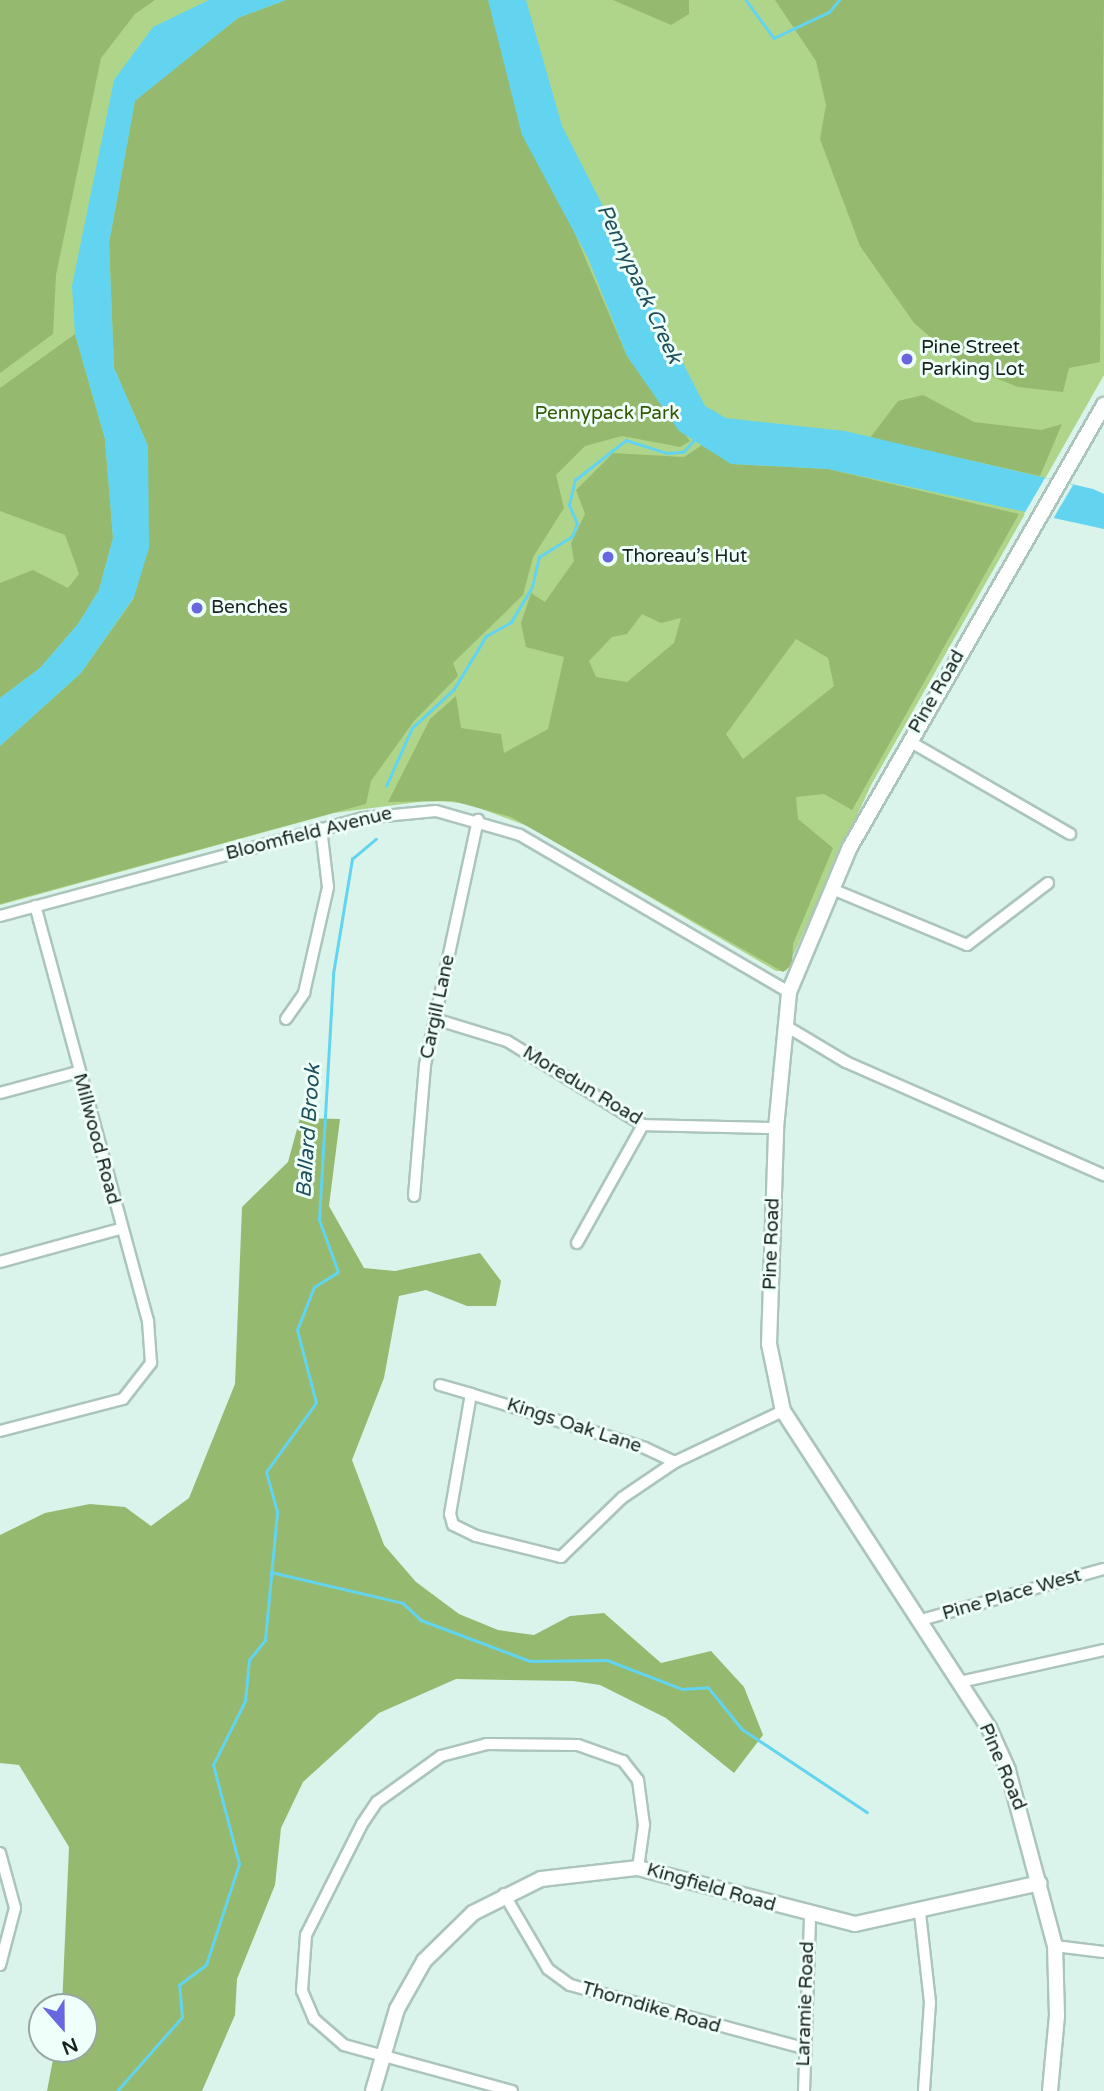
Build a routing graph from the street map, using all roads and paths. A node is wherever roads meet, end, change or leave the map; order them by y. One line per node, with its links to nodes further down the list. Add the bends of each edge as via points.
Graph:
1 (1104, 405): 2 (street, Pine Road)
2 (909, 741): 5 (street); 7 (street, Pine Road)
3 (478, 820): 4 (street, Bloomfield Avenue, via 407,811); 10 (street, Bloomfield Avenue, via 560,857); 12 (street, Cargill Lane)
4 (321, 828): 8 (street, Bloomfield Avenue); 11 (street, via 328,887 303,993)
5 (1070, 834)
6 (1048, 883): 7 (street, via 967,945)
7 (832, 889): 10 (street, Pine Road)
8 (35, 906): 9 (street, Bloomfield Avenue); 14 (street, Millwood Road)
9 (0, 916)
10 (789, 992): 13 (street, Pine Road)
11 (286, 1019)
12 (435, 1019): 16 (street, Moredun Road, via 507,1041); 19 (street, Cargill Lane)
13 (786, 1026): 17 (street, Pine Road); 18 (street, via 846,1062)
14 (78, 1072): 15 (street); 20 (street, Millwood Road)
15 (0, 1093)
16 (643, 1125): 17 (street, Moredun Road); 21 (street)
17 (776, 1128): 25 (street, Pine Road, via 769,1344)
18 (1104, 1175)
19 (414, 1196)
20 (120, 1229): 22 (street); 26 (street, Millwood Road, via 148,1321 149,1371 123,1399)
21 (577, 1243)
22 (0, 1262)
23 (440, 1385): 24 (street, Kings Oak Lane)
24 (471, 1394): 27 (street, Kings Oak Lane); 27 (street, Kings Oak Lane, via 450,1514 453,1525 476,1536 561,1558 622,1498)
25 (783, 1411): 27 (street, Kings Oak Lane); 29 (street, Pine Road)
26 (0, 1431)
27 (675, 1462)
28 (1104, 1569): 29 (street, Pine Place West)
29 (920, 1620): 31 (street, Pine Road)
30 (1104, 1650): 31 (street)
31 (960, 1682): 34 (street, Pine Road, via 1008,1770)
32 (0, 1853): 40 (street, via 15,1908)
33 (638, 1868): 35 (street, Kingfield Road, via 565,1873); 37 (street, Kingfield Road); 42 (street, via 644,1825 638,1780 602,1749 487,1744 441,1756 409,1775 362,1825 306,1935 300,1963 314,2019 344,2045)
34 (1040, 1883): 36 (street, Kingfield Road); 38 (street, Pine Road)
35 (504, 1894): 41 (street, Thorndike Road, via 548,1969 570,1985); 42 (street, Kingfield Road, via 458,1926 424,1961 397,2009)
36 (920, 1913): 37 (street, Kingfield Road, via 855,1924); 46 (street, via 930,2001)
37 (810, 1916): 41 (street, Laramie Road)
38 (1055, 1946): 39 (street); 47 (street, Pine Road, via 1058,2016)
39 (1104, 1952)
40 (0, 1965)
41 (803, 2048): 45 (street, Laramie Road)
42 (383, 2055): 43 (street, Kingfield Road); 44 (street)
43 (373, 2091)
44 (512, 2091)
45 (804, 2091)
46 (924, 2091)
47 (1050, 2091)

